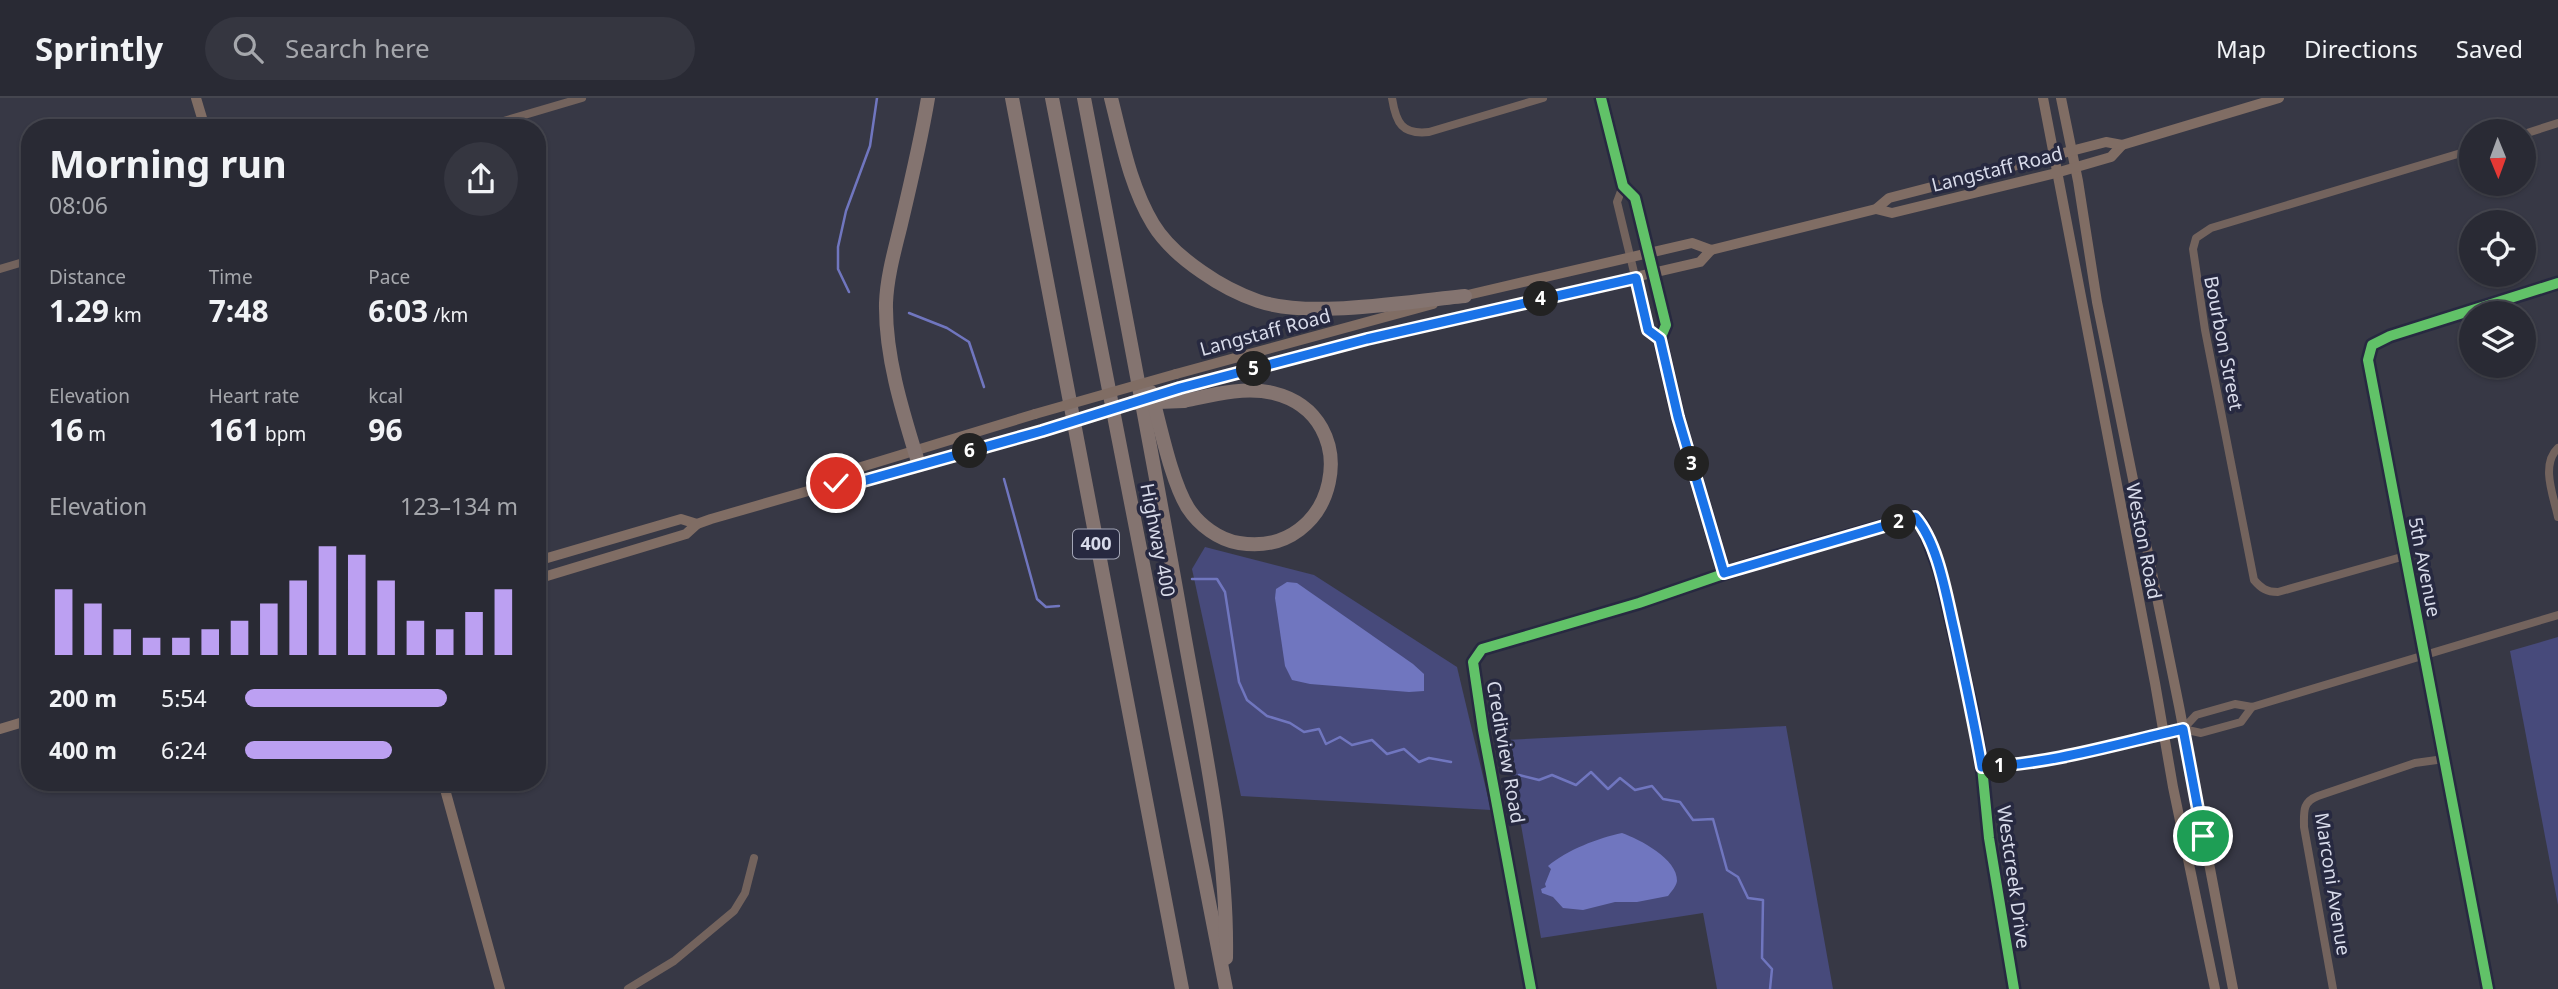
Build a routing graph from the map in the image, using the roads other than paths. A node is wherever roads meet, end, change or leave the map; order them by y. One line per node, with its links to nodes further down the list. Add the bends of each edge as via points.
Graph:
1 (196, 98): 14 (main road)
2 (582, 98): 15 (street)
3 (928, 98): 40 (highway, via 887,299 890,352)
4 (1012, 98): 61 (highway, 400)
5 (1052, 98): 58 (highway, Highway 400 / 400)
6 (1084, 98): 36 (highway)
7 (1111, 98): 34 (highway, via 1129,167 1153,225 1169,246 1221,285 1259,302 1289,308)
8 (1392, 98): 9 (street, via 1400,123 1416,133)
9 (1543, 98)
10 (1601, 98): 24 (street)
11 (2043, 98): 21 (main road, Weston Road)
12 (2061, 98): 19 (main road, Weston Road)
13 (2279, 98): 18 (main road, Langstaff Road)
14 (202, 119)
15 (511, 119)
16 (2558, 123): 17 (street)
17 (2536, 130)
18 (2122, 145): 19 (main road, Langstaff Road, via 2106,142); 22 (main road, Langstaff Road, via 2111,157)
19 (2072, 151): 21 (main road, Langstaff Road); 22 (main road, Weston Road)
20 (2459, 154): 43 (street, Bourbon Street, via 2211,228 2196,238 2193,249 2254,580 2269,592 2278,592)
21 (2053, 156): 23 (main road, Weston Road); 25 (main road, Langstaff Road, via 1889,198)
22 (2076, 167): 23 (main road, Langstaff Road); 52 (main road, Weston Road, via 2097,302)
23 (2056, 173): 25 (main road, Langstaff Road, via 1892,213); 53 (main road, Weston Road)
24 (1623, 186): 27 (street, via 1634,198); 28 (street, via 1617,202)
25 (1876, 209): 26 (main road, Langstaff Road)
26 (1711, 250): 27 (main road, Langstaff Road, via 1692,243); 31 (main road, Langstaff Road, via 1700,262)
27 (1648, 252): 28 (main road, Langstaff Road); 31 (street)
28 (1631, 257): 32 (street); 34 (main road, Langstaff Road)
29 (21, 263): 30 (street)
30 (0, 269)
31 (1653, 274): 32 (main road, Langstaff Road); 35 (street, via 1666,326)
32 (1636, 278): 35 (street, via 1648,330); 37 (main road, Langstaff Road, via 1367,339)
33 (2558, 284): 43 (street, 5th Avenue, via 2372,345 2368,359)
34 (1465, 296): 40 (main road, Langstaff Road, bridge, via 1035,414)
35 (1660, 339): 45 (street)
36 (1137, 370): 37 (highway, via 1150,389 1179,487 1188,508 1203,525 1228,541 1250,545 1289,537 1308,523 1323,504 1331,459 1319,424 1308,411 1273,393 1247,390); 58 (highway, via 1214,806 1227,908)
37 (1182, 395): 38 (highway, bridge)
38 (1132, 403): 40 (main road, Langstaff Road, bridge, via 1042,431)
39 (2558, 448): 41 (street, via 2548,470)
40 (917, 458): 42 (main road, Langstaff Road, via 848,471 836,483)
41 (2558, 517)
42 (697, 523): 44 (main road, Langstaff Road, via 681,519); 46 (main road, Langstaff Road, via 686,534)
43 (2405, 556): 48 (street, 5th Avenue)
44 (546, 558)
45 (1724, 573): 55 (street, Westcreek Drive, via 1915,517 1923,526 1940,572); 62 (street, Creditview Road, via 1482,649 1473,662)
46 (546, 576)
47 (2558, 615): 48 (street)
48 (2424, 655): 49 (street); 54 (street, 5th Avenue)
49 (2252, 707): 52 (street, via 2235,704 2196,715); 52 (street, via 2241,722 2201,733)
50 (21, 723): 51 (main road)
51 (0, 729)
52 (2183, 729): 53 (street); 65 (main road, Weston Road)
53 (2162, 734): 55 (street, via 2068,756); 64 (main road, Weston Road)
54 (2444, 759): 66 (street, Marconi Avenue, via 2415,763 2310,799 2304,806); 67 (street, 5th Avenue)
55 (1982, 767): 63 (street, Westcreek Drive)
56 (445, 791): 59 (main road)
57 (754, 858): 60 (street, via 745,893 734,911 674,961)
58 (1226, 988)
59 (500, 989)
60 (628, 989)
61 (1182, 989)
62 (1531, 989)
63 (2014, 989)
64 (2215, 989)
65 (2232, 989)
66 (2333, 989)
67 (2488, 989)

